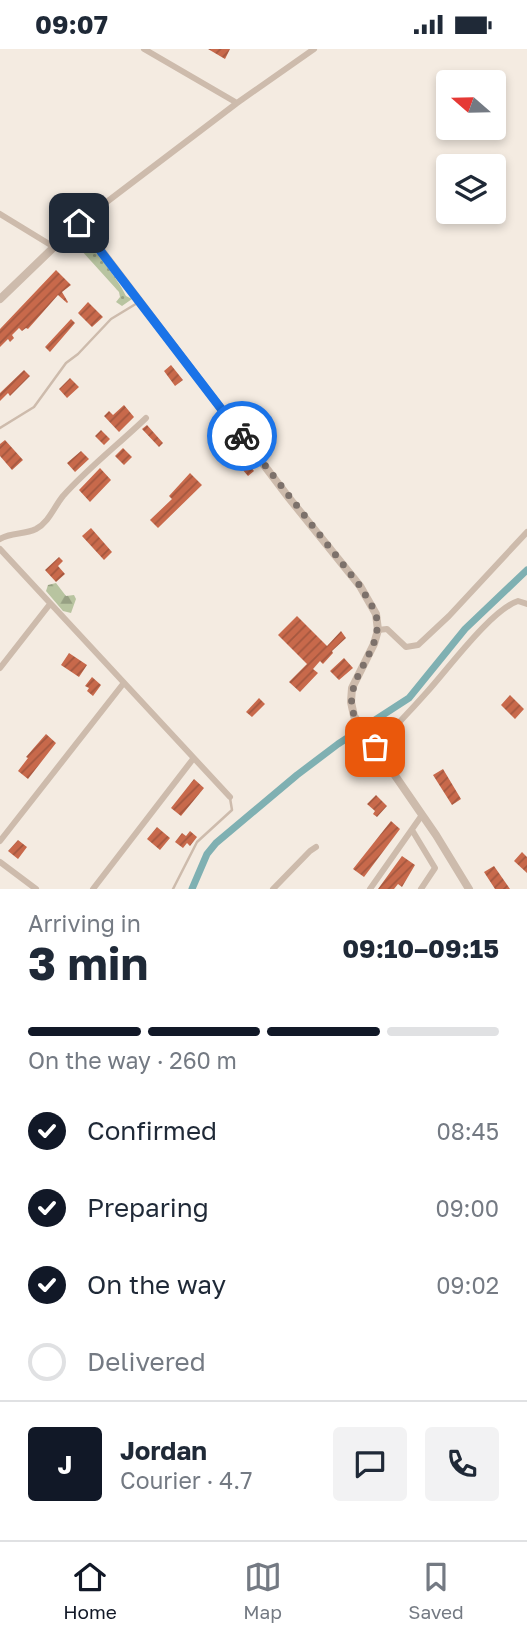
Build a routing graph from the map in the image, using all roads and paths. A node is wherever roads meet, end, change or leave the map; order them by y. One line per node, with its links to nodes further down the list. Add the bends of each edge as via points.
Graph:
1 (144, 49): 3 (street)
2 (314, 49): 3 (street)
3 (237, 103): 5 (street)
4 (0, 214): 6 (street)
5 (79, 223): 6 (street); 8 (street)
6 (54, 247): 7 (street)
7 (0, 299)
8 (139, 302): 10 (lane, via 111,319 66,363 34,407); 16 (street, via 360,586 376,614)
9 (146, 418): 12 (street, via 62,497 36,529)
10 (0, 428)
11 (527, 532): 16 (street, via 418,645 406,647 387,629)
12 (0, 539)
13 (0, 549): 14 (street)
14 (50, 604): 17 (street); 18 (street)
15 (527, 604): 19 (street, via 518,601 502,610)
16 (377, 630): 19 (street, via 352,688 351,702 354,716)
17 (0, 668)
18 (123, 684): 20 (street); 24 (street)
19 (374, 744): 22 (street)
20 (193, 759): 21 (street); 28 (street)
21 (230, 797): 29 (lane, via 232,810 197,842)
22 (422, 815): 23 (street); 33 (street)
23 (412, 830): 31 (street); 32 (street, via 435,868)
24 (0, 841)
25 (316, 847): 30 (street)
26 (0, 862): 27 (street)
27 (36, 889)
28 (93, 889)
29 (173, 889)
30 (273, 889)
31 (370, 889)
32 (421, 889)
33 (469, 889)

